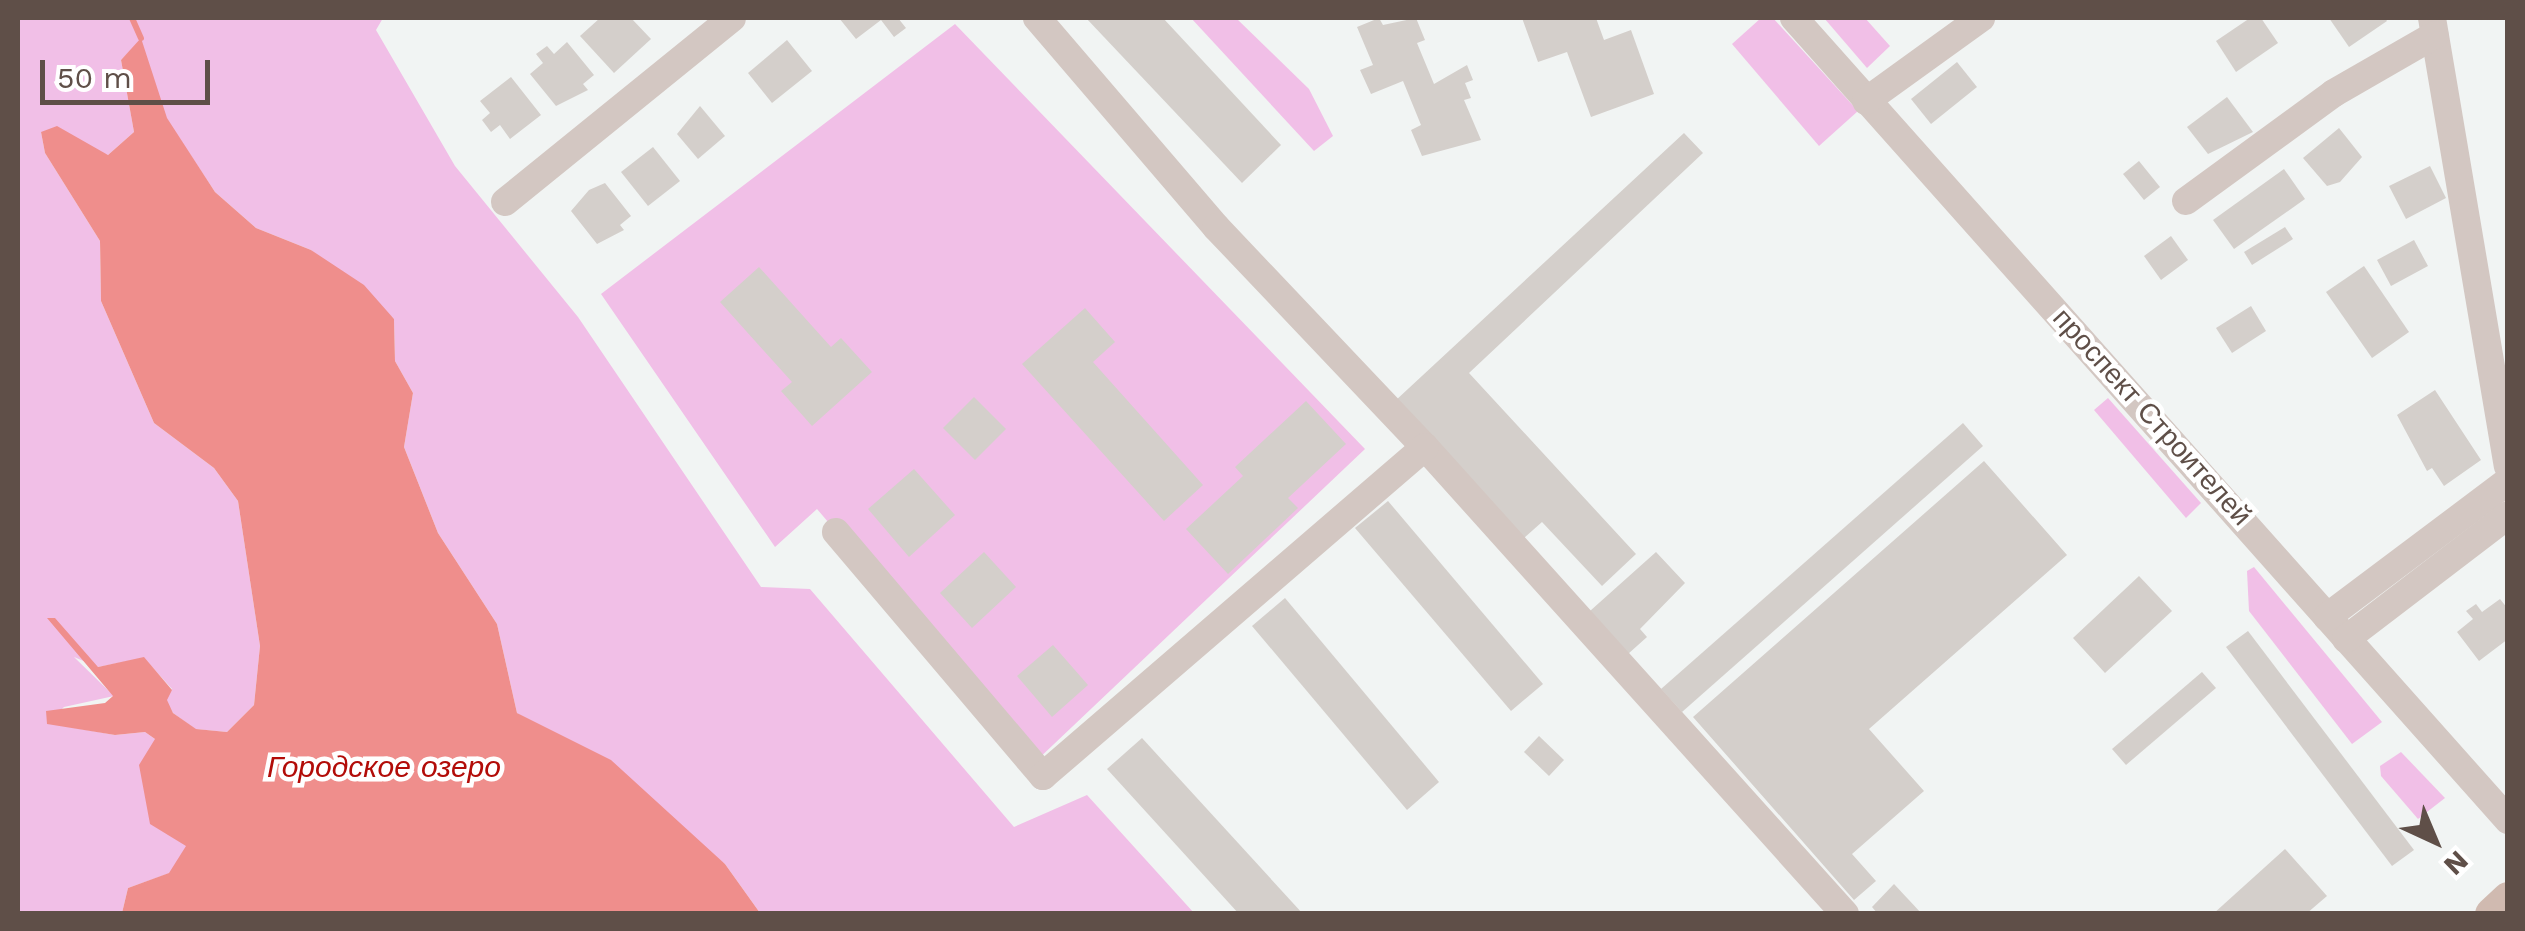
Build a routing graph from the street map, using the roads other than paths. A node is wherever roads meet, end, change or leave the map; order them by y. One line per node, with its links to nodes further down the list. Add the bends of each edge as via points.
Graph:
1 (732, 18): 8 (street)
2 (1037, 18): 9 (street, via 1216,227)
3 (1794, 18): 6 (street, проспект Строителей)
4 (1981, 18): 6 (street)
5 (2434, 26): 7 (street); 10 (street)
6 (1866, 102): 14 (street, проспект Строителей, via 2125,383)
7 (2186, 201)
8 (505, 202)
9 (1425, 447): 13 (street, via 1043,776); 18 (street)
10 (2508, 466)
11 (2508, 481): 14 (street)
12 (2508, 515): 15 (street)
13 (836, 532)
14 (2327, 617): 15 (street, проспект Строителей)
15 (2346, 639): 16 (street, проспект Строителей)
16 (2508, 820)
17 (2508, 899): 19 (main road)
18 (1846, 914)
19 (2492, 914)

